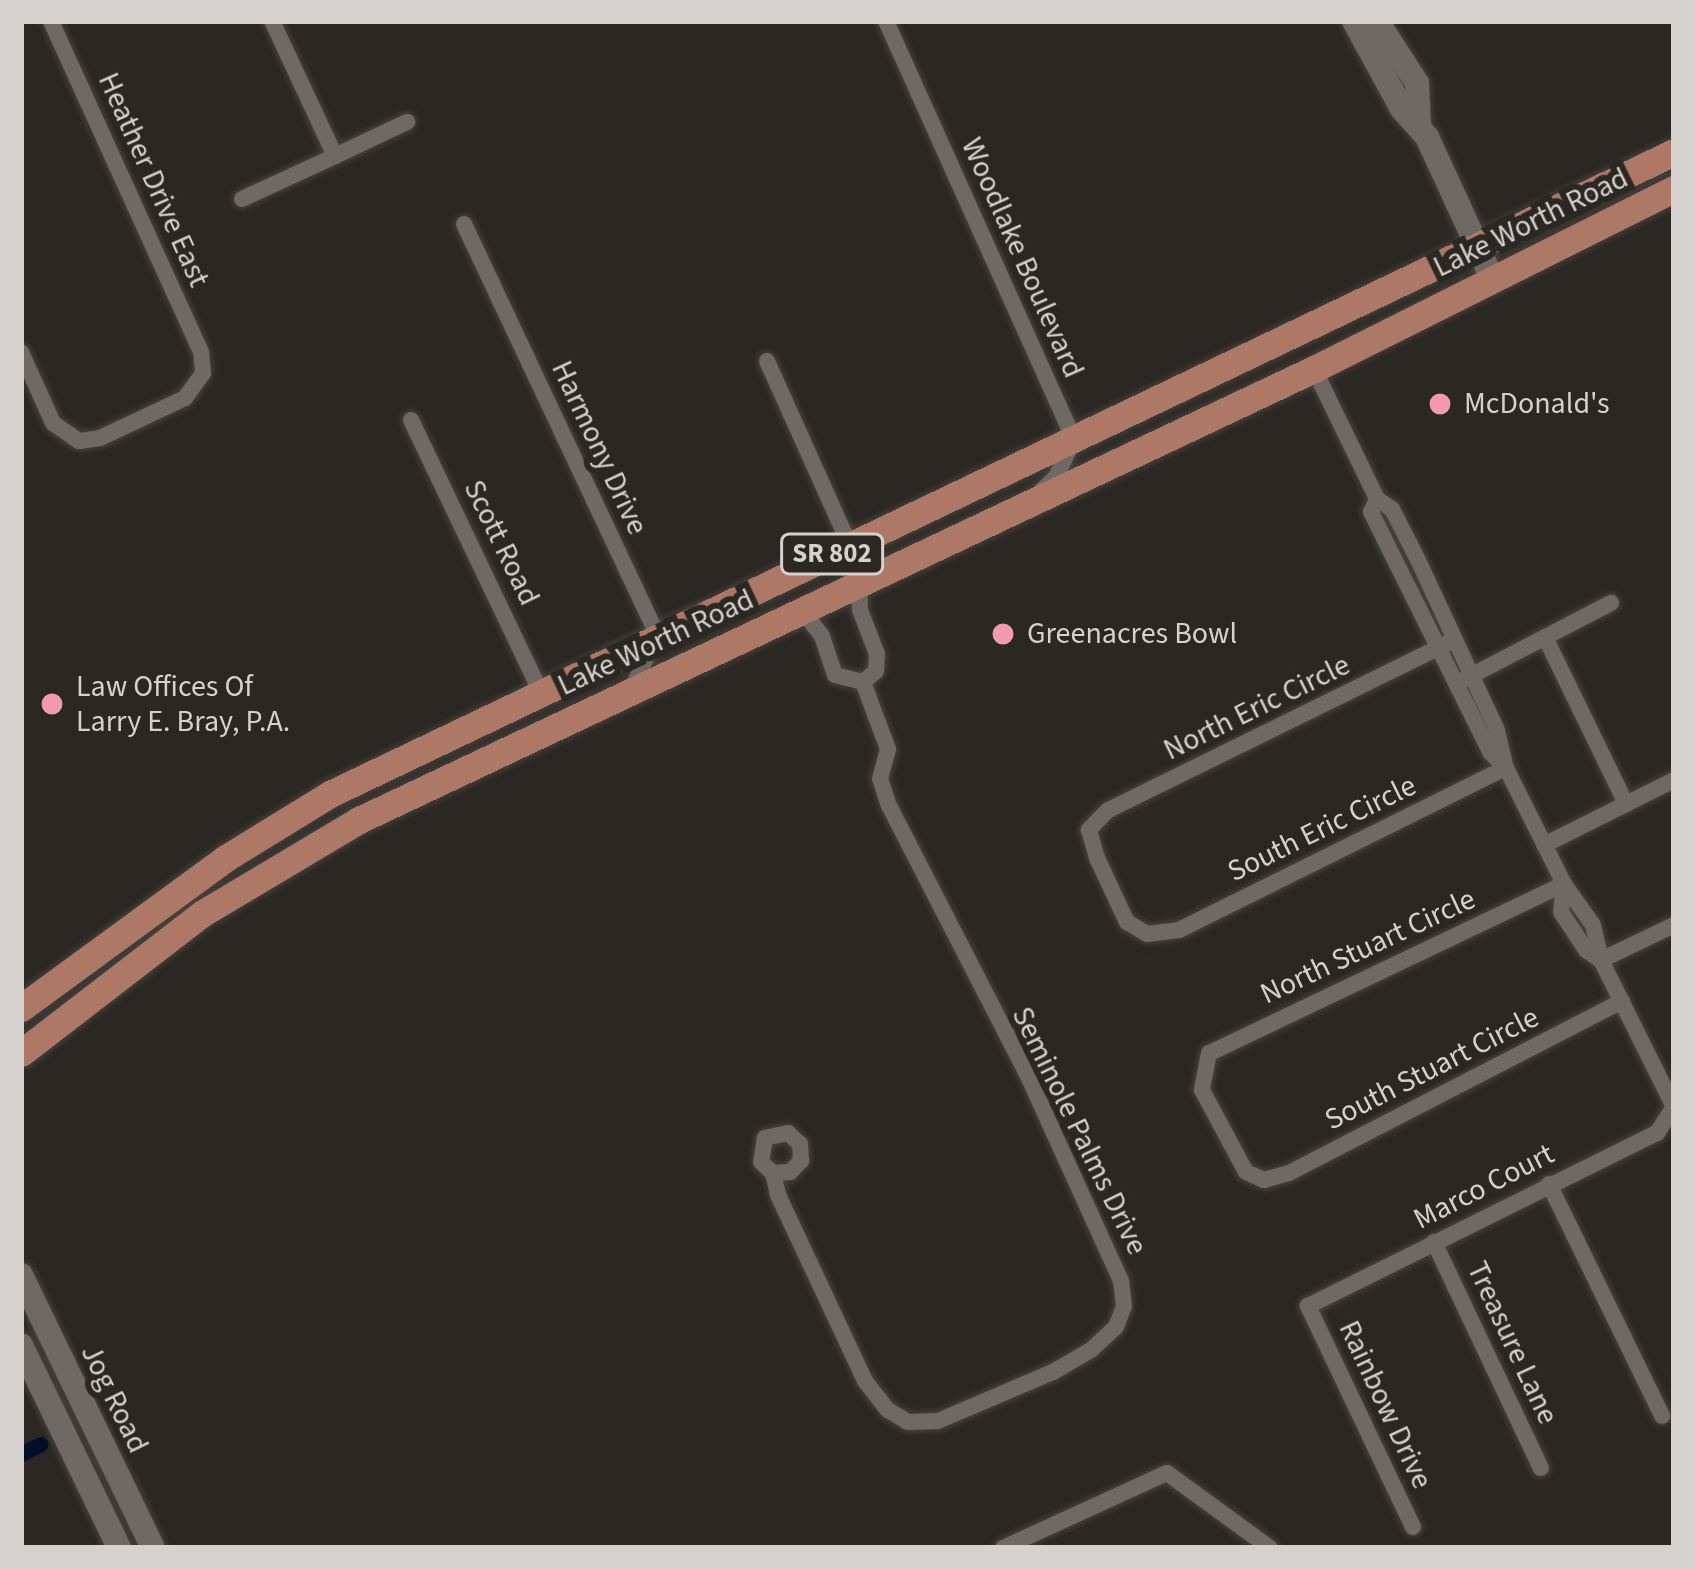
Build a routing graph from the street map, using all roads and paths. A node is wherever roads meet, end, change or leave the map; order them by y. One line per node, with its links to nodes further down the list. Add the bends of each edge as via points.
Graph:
1 (51, 21): 15 (street, Heather Drive East, via 204,362 200,383 185,398 100,438 69,438 53,423)
2 (272, 21): 9 (street)
3 (886, 21): 19 (street, Woodlake Boulevard)
4 (1354, 21): 7 (main road, via 1402,109)
5 (1376, 21): 7 (main road, via 1418,83)
6 (407, 122): 9 (street)
7 (1419, 123): 13 (main road)
8 (1674, 152): 13 (main road, Lake Worth Road / SR 802)
9 (335, 156): 11 (street)
10 (1674, 189): 14 (main road, Lake Worth Road / SR 802)
11 (242, 199)
12 (464, 224): 25 (street, Harmony Drive)
13 (1477, 249): 14 (main road); 19 (main road, Lake Worth Road / SR 802)
14 (1492, 278): 17 (main road, Lake Worth Road / SR 802)
15 (21, 352)
16 (767, 361): 21 (street)
17 (1314, 369): 20 (main road, Lake Worth Road / SR 802); 27 (street, via 1377,499 1392,509)
18 (412, 420): 31 (street, Scott Road)
19 (1074, 439): 20 (street, via 1056,477); 21 (main road, Lake Worth Road / SR 802)
20 (1024, 507): 22 (main road, Lake Worth Road / SR 802)
21 (850, 546): 25 (main road, Lake Worth Road / SR 802); 28 (main road, via 822,576 689,638)
22 (859, 585): 24 (main road, Lake Worth Road / SR 802); 30 (street, Seminole Palms Drive, via 877,654 876,671)
23 (1611, 603): 26 (street)
24 (802, 611): 28 (main road, Lake Worth Road / SR 802); 30 (street, Seminole Palms Drive, via 822,635 835,675)
25 (657, 635): 31 (main road, Lake Worth Road / SR 802); 32 (street)
26 (1545, 637): 29 (street); 35 (street)
27 (1446, 645): 29 (street); 40 (street, North Eric Circle, via 1108,810 1090,830 1127,922)
28 (685, 666): 32 (main road, Lake Worth Road / SR 802)
29 (1462, 680): 33 (street, via 1497,730)
30 (863, 682): 46 (street, Seminole Palms Drive, via 888,749 880,779 889,806 1027,1074 1121,1281 1116,1327 1053,1372 938,1421 908,1422 865,1381)
31 (540, 690): 36 (main road, via 483,734 338,807); 43 (main road, Lake Worth Road / SR 802, via 318,801 150,910)
32 (628, 693): 36 (main road, Lake Worth Road / SR 802)
33 (1507, 768): 37 (street); 40 (street, South Eric Circle)
34 (1674, 780): 35 (street)
35 (1626, 804): 37 (street)
36 (317, 843): 44 (main road, Lake Worth Road / SR 802, via 203,914)
37 (1544, 845): 38 (street)
38 (1564, 884): 41 (street, via 1561,912); 47 (street, North Stuart Circle, via 1209,1053 1202,1090 1246,1172)
39 (1674, 925): 41 (street)
40 (1159, 933)
41 (1601, 960): 42 (street)
42 (1622, 1001): 45 (street); 47 (street, South Stuart Circle)
43 (21, 1008)
44 (21, 1053)
45 (1674, 1107): 48 (street, Marco Court, via 1657,1133)
46 (773, 1173)
47 (1264, 1180)
48 (1549, 1184): 49 (street, Marco Court); 53 (street)
49 (1434, 1242): 51 (street, Marco Court); 54 (street, Treasure Lane)
50 (21, 1275): 57 (main road, Jog Road)
51 (1308, 1306): 55 (street, Rainbow Drive)
52 (21, 1345): 56 (main road, Jog Road)
53 (1662, 1416)
54 (1541, 1468)
55 (1413, 1527)
56 (119, 1548)
57 (153, 1548)
58 (1004, 1548): 59 (street, via 1167,1473)
59 (1270, 1548)

